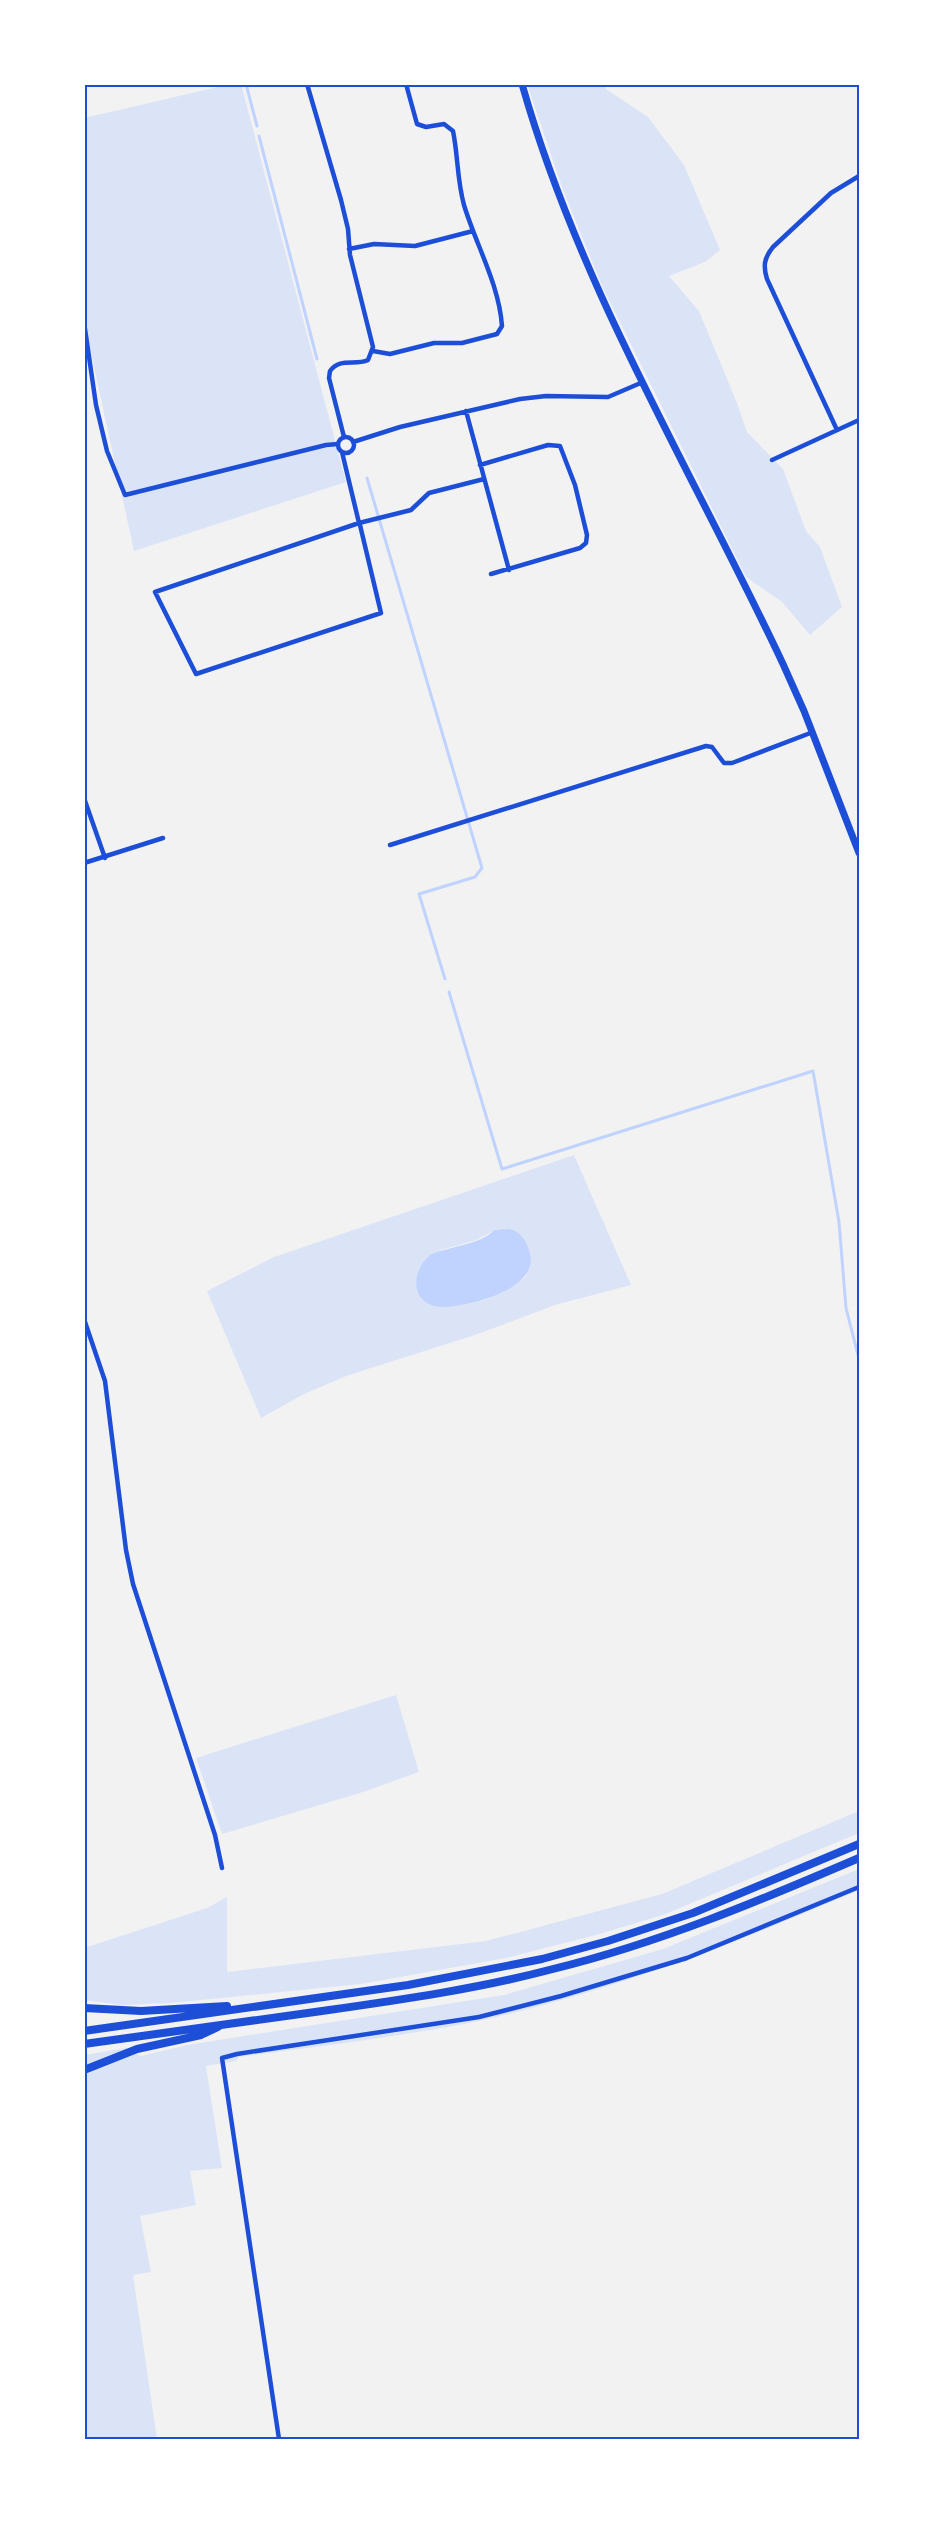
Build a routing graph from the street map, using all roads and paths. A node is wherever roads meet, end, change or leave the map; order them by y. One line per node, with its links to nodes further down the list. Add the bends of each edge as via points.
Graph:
1 (308, 84): 6 (street, via 341,200)
2 (406, 84): 5 (street, via 417,124 426,128 444,124 453,131 459,184)
3 (522, 84): 9 (main road, via 566,216)
4 (859, 176): 12 (street, via 831,193 773,248 764,266)
5 (473, 231): 6 (street, via 415,246 379,243); 8 (street, via 502,322 500,333 390,354)
6 (350, 249): 8 (street)
7 (84, 322): 15 (street, via 96,405 107,451 125,495)
8 (373, 351): 13 (street, via 368,360 340,363 330,371)
9 (643, 382): 10 (street, via 613,397 527,398); 23 (main road, via 777,651)
10 (466, 411): 14 (street); 18 (street)
11 (859, 420): 12 (street)
12 (837, 430): 17 (street)
13 (344, 437): 14 (street); 15 (street)
14 (353, 442): 16 (street, via 351,451)
15 (338, 444): 16 (street)
16 (342, 452): 20 (street)
17 (772, 460)
18 (480, 465): 19 (street); 21 (street, via 558,445 576,489 588,535 585,545)
19 (484, 479): 20 (street, via 426,494 413,508); 21 (street)
20 (359, 523): 20 (street, via 155,592 196,674 381,613)
21 (509, 570): 22 (street)
22 (491, 574)
23 (813, 732): 26 (street, via 732,763 724,763 715,749 706,746); 27 (main road)
24 (84, 798): 28 (street)
25 (164, 838): 28 (street)
26 (390, 844)
27 (859, 853)
28 (105, 858): 29 (street)
29 (84, 863)
30 (84, 1319): 33 (street, via 107,1388 133,1584 215,1835)
31 (859, 1844): 35 (highway, via 693,1913 581,1949 455,1977)
32 (859, 1858): 37 (highway, via 700,1924 573,1964 451,1991)
33 (222, 1868)
34 (859, 1887): 41 (street, via 687,1958 561,1996 479,2017 222,2058)
35 (311, 1999): 36 (highway, via 141,2011); 38 (highway)
36 (84, 2008)
37 (221, 2025): 39 (highway); 40 (highway, via 201,2035 137,2049)
38 (84, 2031)
39 (84, 2044)
40 (84, 2070)
41 (279, 2439)

